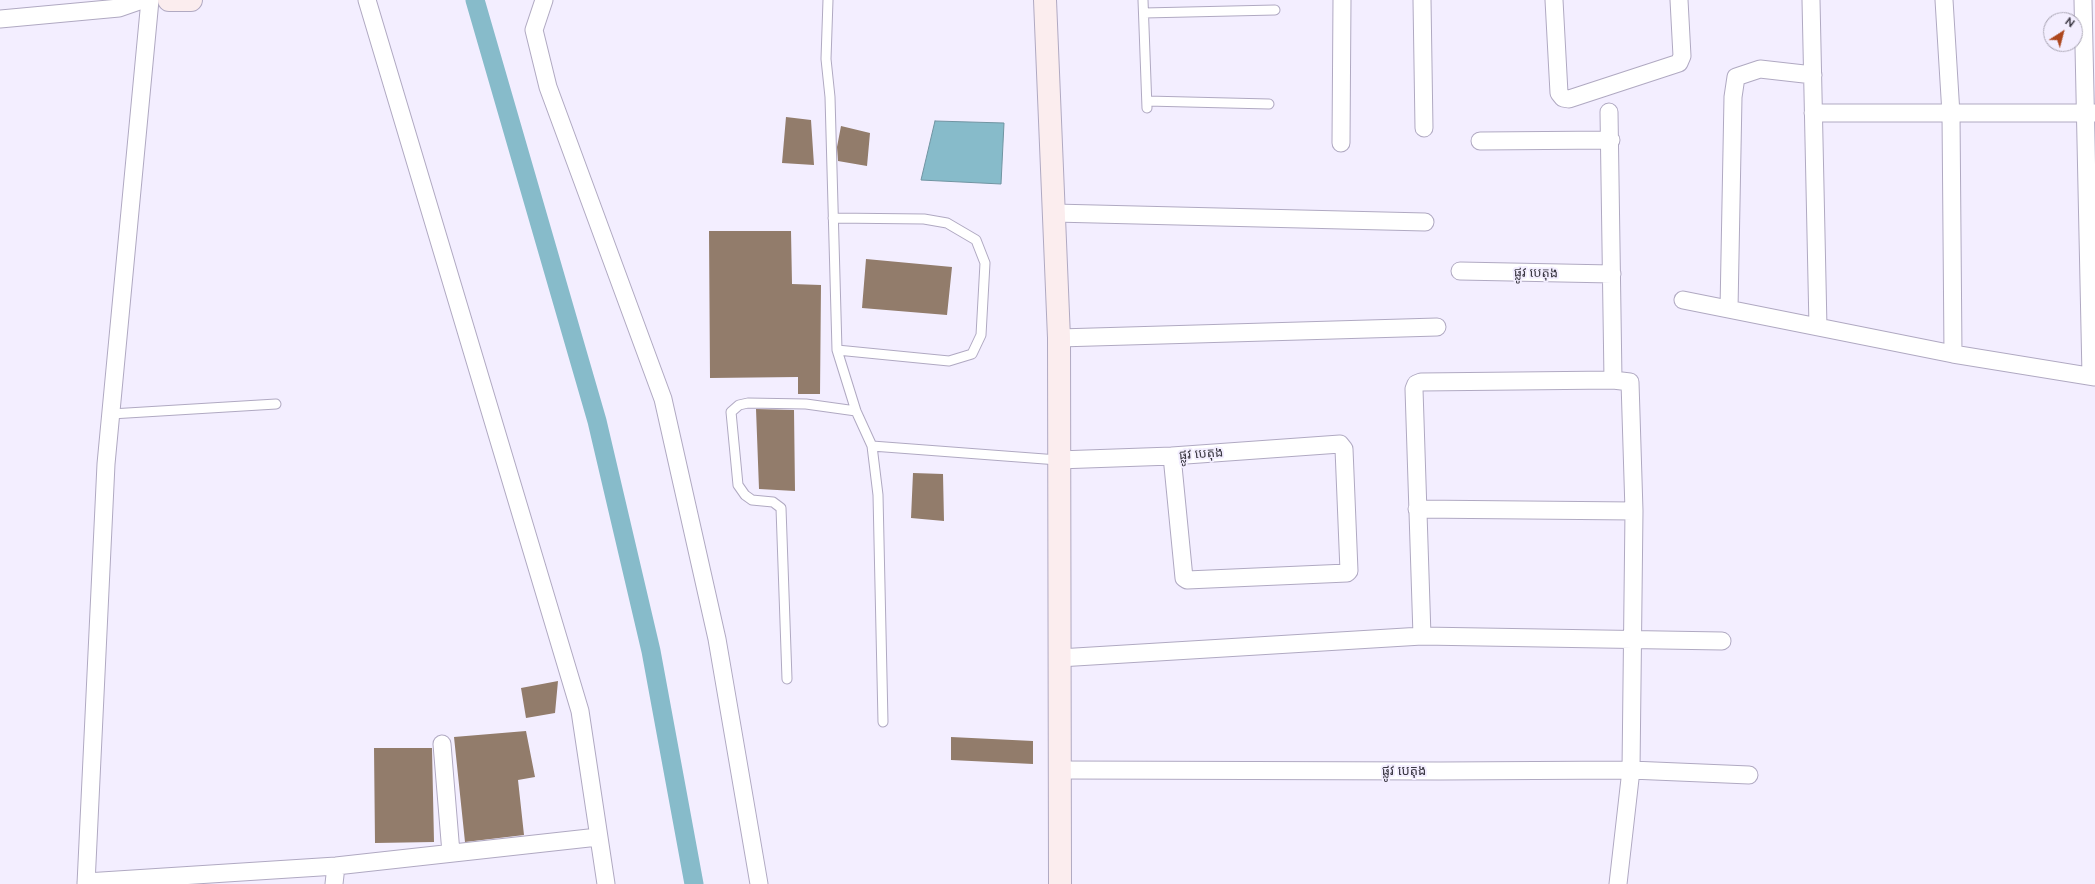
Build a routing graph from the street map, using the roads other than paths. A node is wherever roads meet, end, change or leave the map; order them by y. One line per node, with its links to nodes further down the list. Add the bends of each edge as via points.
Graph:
1 (142, 0): 19 (street, via 119,8)
2 (150, 0): 47 (street)
3 (169, 0): 4 (street)
4 (191, 0)
5 (367, 0): 63 (street, via 580,711)
6 (544, 0): 69 (street, via 534,30 548,87 663,399 717,639)
7 (828, 0): 31 (lane, via 826,59 830,97)
8 (1045, 0): 30 (street)
9 (1143, 0): 18 (lane)
10 (1342, 0): 29 (street)
11 (1422, 0): 26 (street)
12 (1554, 0): 13 (street, via 1559,93 1563,98 1569,99 1679,62 1682,56)
13 (1679, 0)
14 (1811, 0): 20 (street)
15 (1944, 0): 25 (street)
16 (2083, 0): 24 (street)
17 (1275, 10): 18 (lane)
18 (1144, 13): 21 (lane, via 1147,105)
19 (0, 19)
20 (1813, 74): 23 (street); 37 (street, via 1760,69 1736,77 1732,97)
21 (1269, 104)
22 (1609, 112): 27 (street)
23 (1813, 113): 25 (street); 39 (street)
24 (2090, 113): 25 (street); 33 (street)
25 (1951, 114): 42 (street)
26 (1424, 128)
27 (1611, 140): 28 (street); 35 (street)
28 (1480, 141)
29 (1341, 143)
30 (1054, 213): 32 (street); 40 (street)
31 (833, 218): 41 (lane); 41 (lane, via 924,219 947,224 976,240 985,264 981,335 972,354 949,361)
32 (1425, 222)
33 (2092, 256): 43 (street)
34 (1460, 271): 35 (street, ផ្លូវ បេតុង)
35 (1612, 274): 44 (street)
36 (1683, 300): 37 (street)
37 (1729, 310): 39 (street)
38 (1437, 327): 40 (street)
39 (1818, 327): 42 (street)
40 (1059, 338): 50 (street)
41 (837, 350): 46 (lane)
42 (1953, 354): 43 (street)
43 (2093, 377)
44 (1613, 380): 51 (street, via 1416,384 1414,389); 52 (street, via 1630,382)
45 (276, 404): 47 (lane)
46 (856, 412): 48 (lane); 57 (lane, via 806,404 748,403 739,405 731,412 738,486 752,500 773,502 780,508)
47 (111, 414): 66 (street, via 106,464)
48 (872, 446): 50 (lane); 58 (lane, via 878,496)
49 (1172, 456): 49 (street, ផ្លូវ បេតុង, via 1184,578 1187,580 1347,573 1350,568 1343,445); 50 (street, ផ្លូវ បេតុង)
50 (1058, 460): 56 (street)
51 (1417, 509): 52 (street); 53 (street)
52 (1634, 511): 54 (street)
53 (1422, 636): 54 (street); 56 (street)
54 (1633, 639): 55 (street); 61 (street)
55 (1722, 641)
56 (1059, 658): 60 (street)
57 (787, 679)
58 (883, 722)
59 (442, 744): 64 (street)
60 (1060, 770): 61 (street, ផ្លូវ បេតុង); 70 (street)
61 (1631, 770): 62 (street, ផ្លូវ បេតុង); 71 (street)
62 (1749, 775)
63 (598, 837): 64 (street); 68 (street)
64 (451, 853): 65 (street)
65 (336, 866): 66 (street); 67 (street)
66 (86, 883)
67 (334, 884)
68 (606, 884)
69 (759, 884)
70 (1060, 884)
71 (1618, 884)

